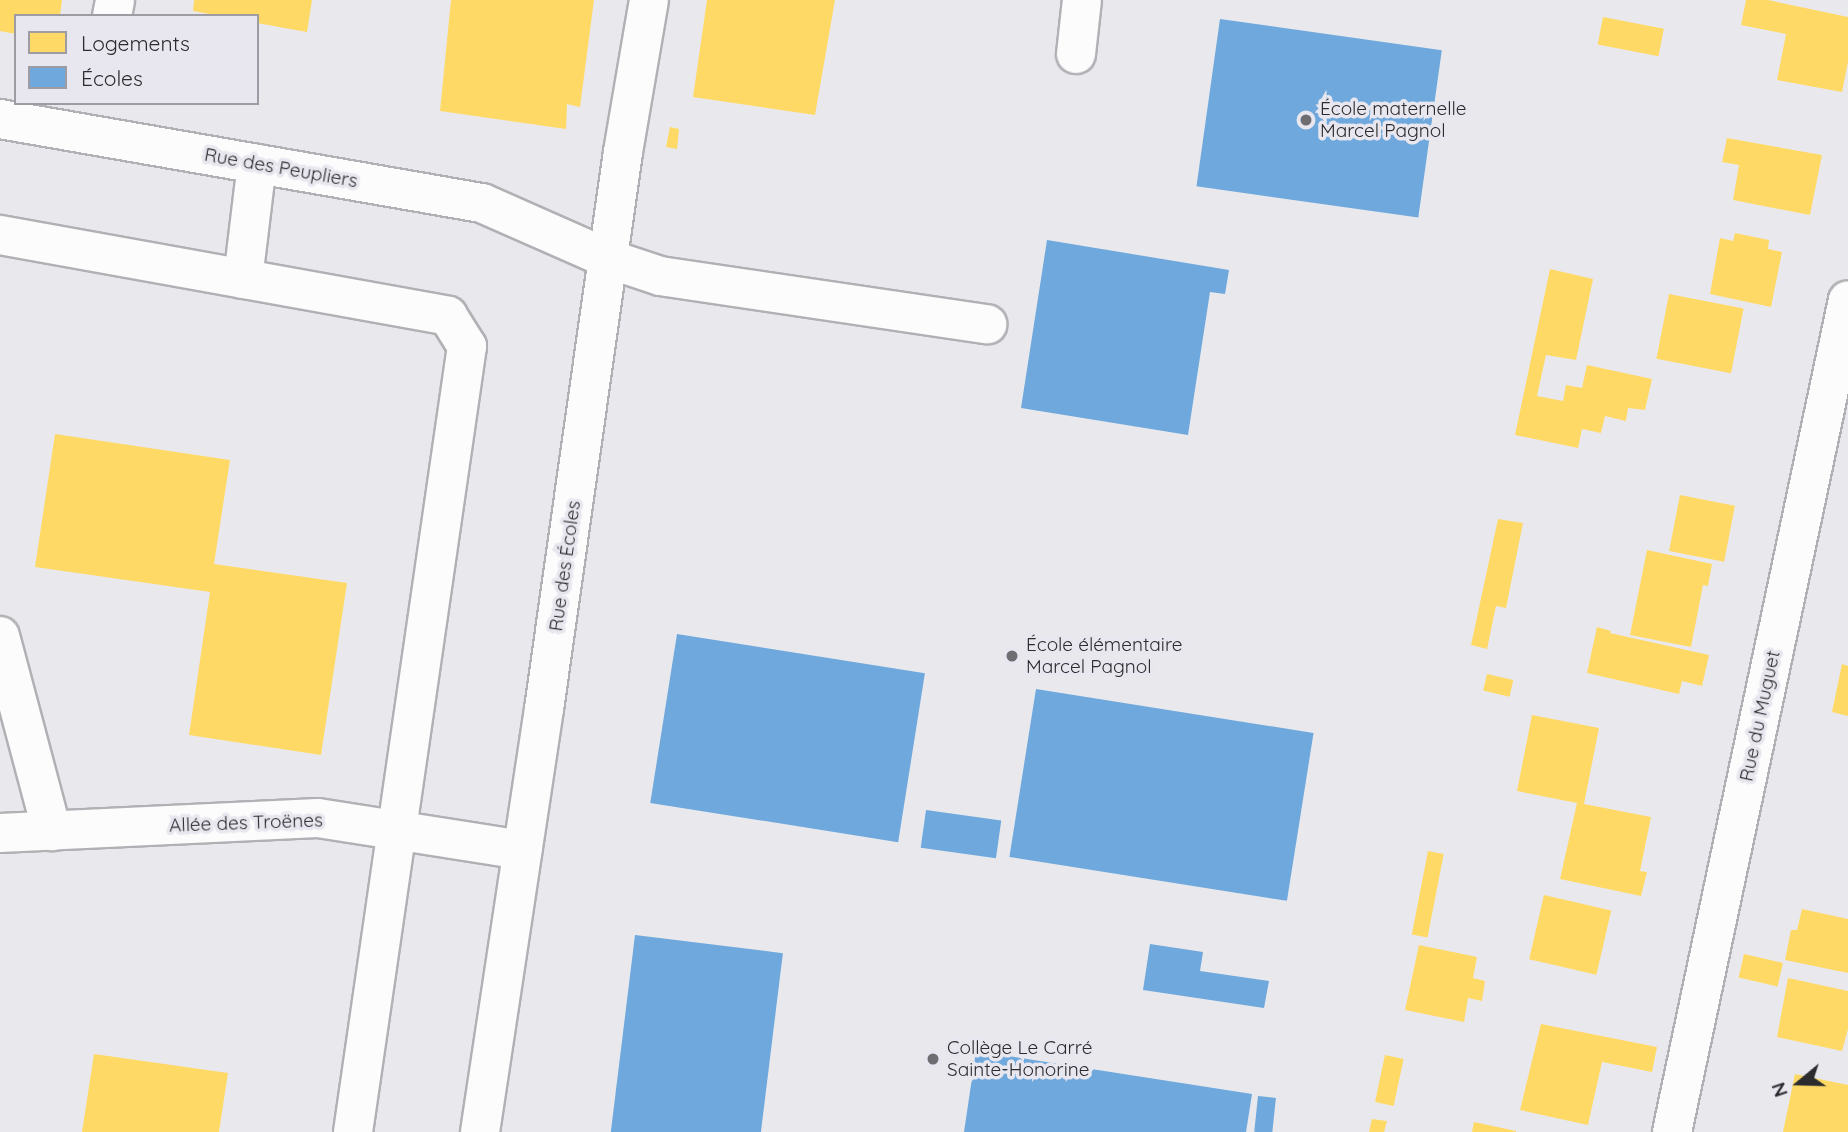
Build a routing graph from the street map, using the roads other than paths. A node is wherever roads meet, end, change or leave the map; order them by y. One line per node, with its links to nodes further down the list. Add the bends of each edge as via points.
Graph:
1 (649, 0): 8 (street, Rue des Écoles)
2 (1082, 0): 3 (street)
3 (1076, 54)
4 (0, 119): 5 (street, Rue des Peupliers)
5 (95, 119): 6 (street, Rue des Peupliers)
6 (257, 164): 8 (street, Rue des Peupliers, via 482,203); 9 (street)
7 (0, 235): 9 (street)
8 (609, 259): 11 (street, Rue des Peupliers, via 660,276); 17 (street, Rue des Écoles)
9 (243, 279): 14 (street, via 448,316 467,346)
10 (1848, 300): 20 (street, Rue du Muguet)
11 (987, 324)
12 (0, 636): 13 (street)
13 (11, 712): 15 (street)
14 (396, 830): 15 (street, Allée des Troënes, via 318,818); 17 (street, Allée des Troënes); 18 (street)
15 (52, 831): 16 (street, Allée des Troënes)
16 (0, 833)
17 (523, 850): 19 (street, Rue des Écoles)
18 (353, 1132)
19 (480, 1132)
20 (1672, 1132)

